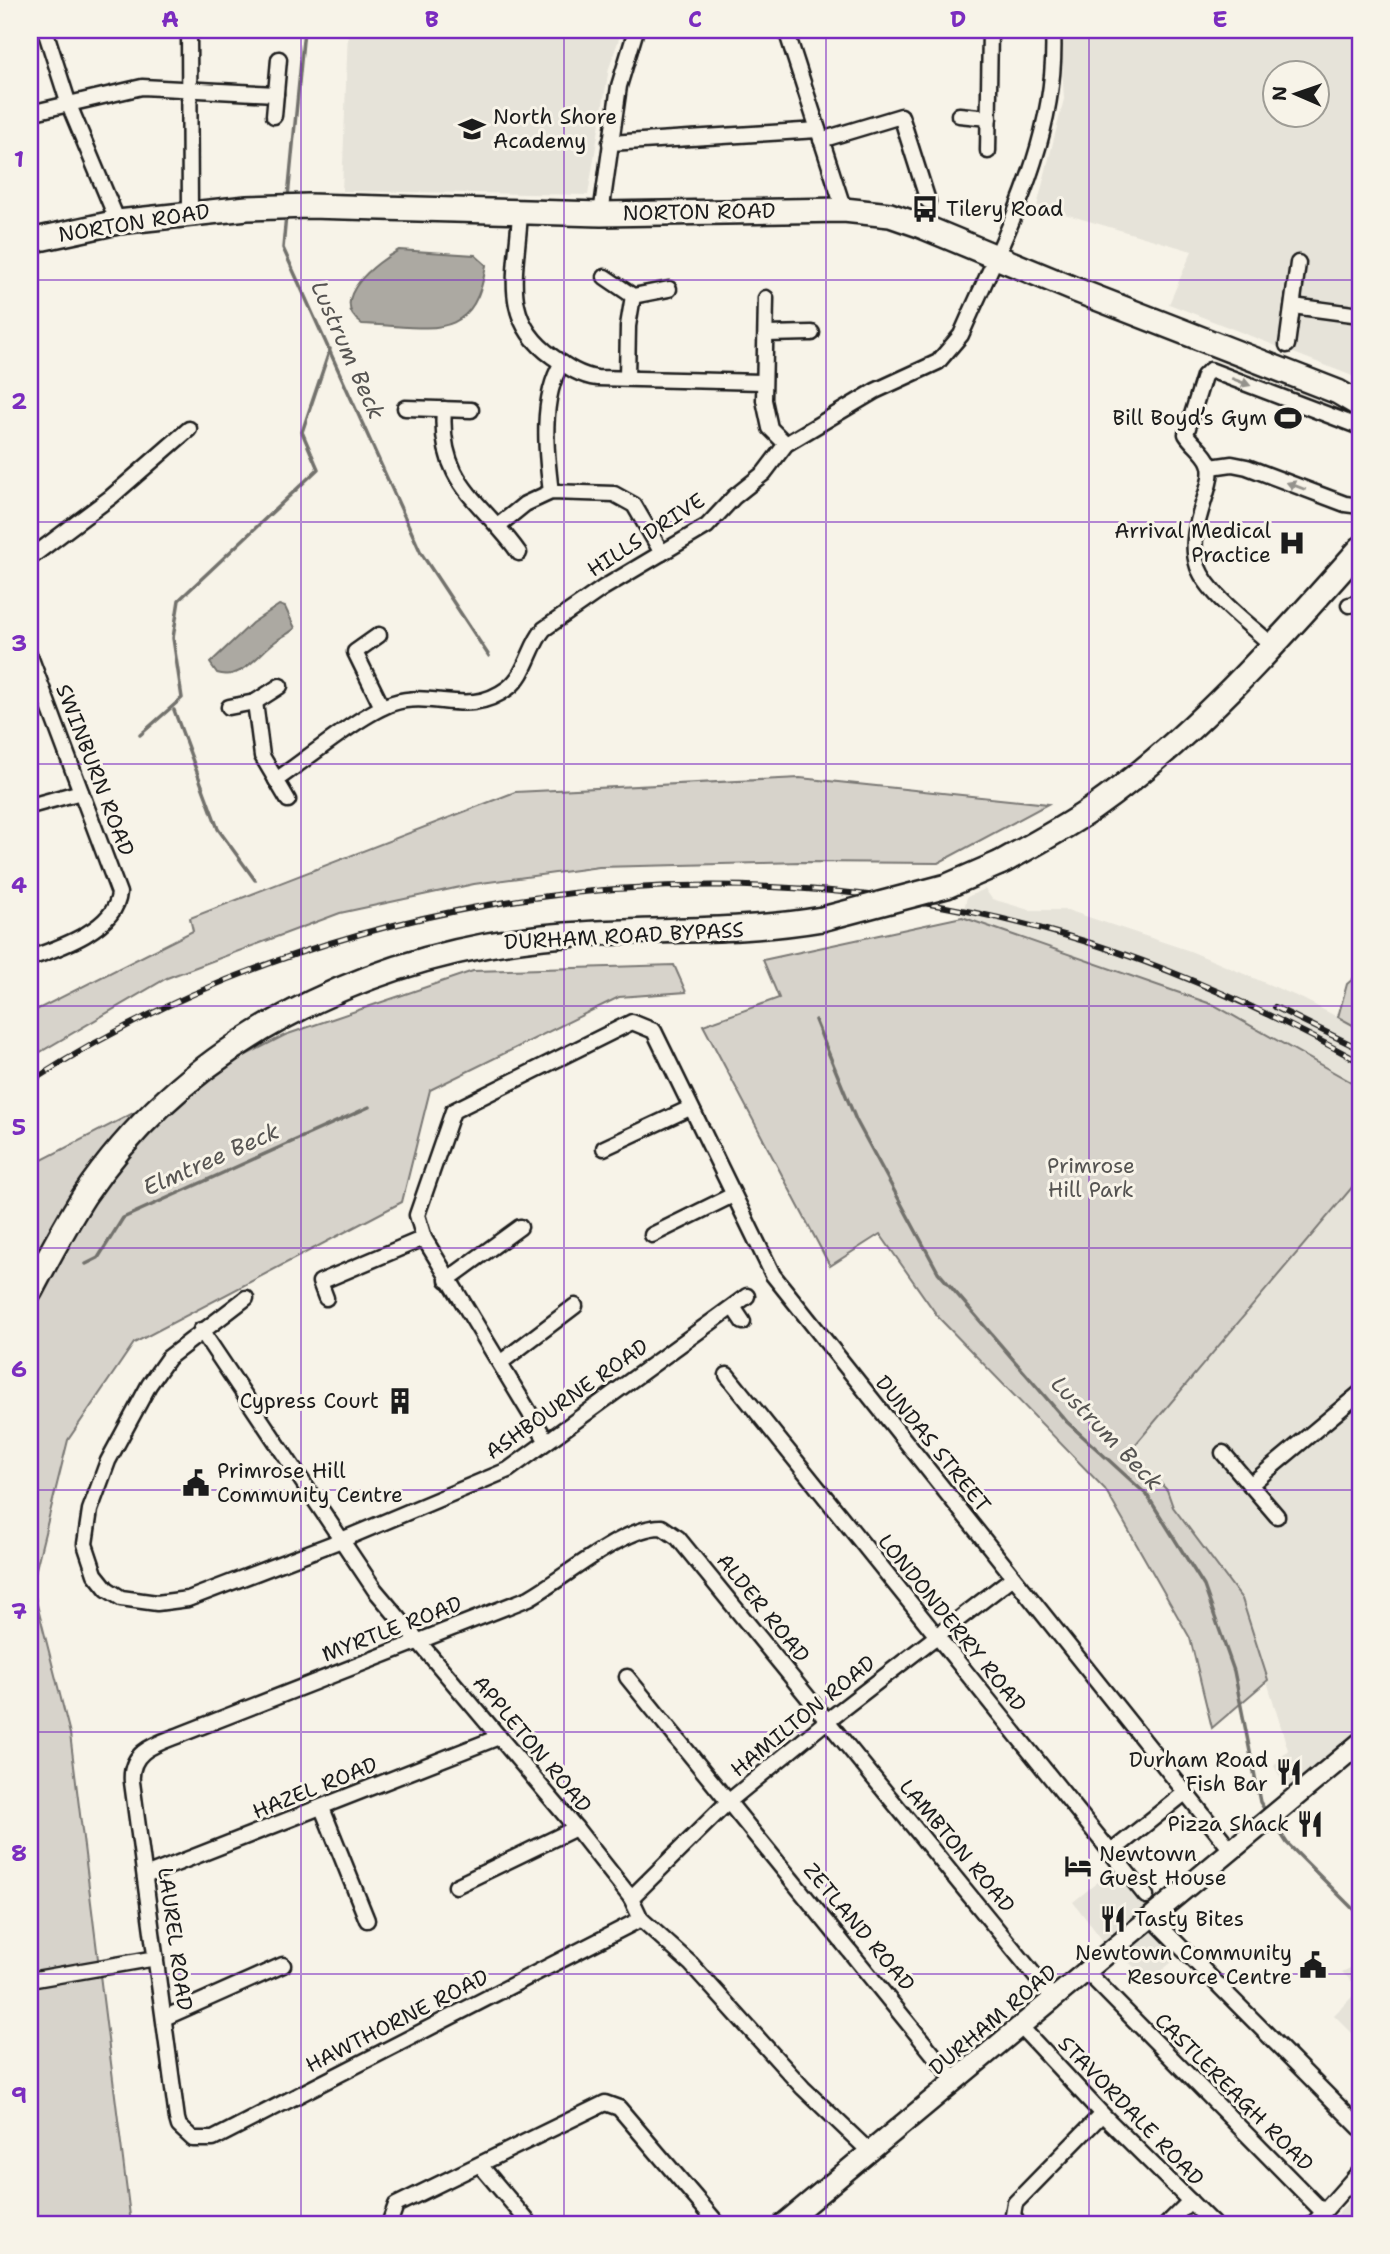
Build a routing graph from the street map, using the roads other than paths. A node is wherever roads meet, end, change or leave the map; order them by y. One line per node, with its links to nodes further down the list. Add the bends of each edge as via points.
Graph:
1 (45, 30): 10 (street)
2 (189, 30): 8 (street)
3 (636, 30): 16 (street, via 619,86)
4 (786, 30): 15 (street)
5 (990, 30): 14 (street)
6 (1053, 30): 25 (street, HILLS DRIVE, via 1044,122 1030,175)
7 (279, 59): 9 (street)
8 (187, 88): 9 (street); 10 (street, via 142,87); 20 (street)
9 (276, 94): 13 (street)
10 (69, 105): 11 (street); 23 (street)
11 (30, 113)
12 (960, 115): 14 (street)
13 (274, 116)
14 (989, 118): 17 (street)
15 (819, 135): 16 (street); 18 (street, via 901,116); 19 (street)
16 (610, 143): 22 (street)
17 (988, 151)
18 (928, 201)
19 (844, 210): 22 (main road, NORTON ROAD); 25 (main road, NORTON ROAD, via 890,215)
20 (190, 212): 21 (main road, NORTON ROAD, via 283,206); 23 (main road, NORTON ROAD)
21 (520, 213): 22 (main road, NORTON ROAD); 36 (street, via 518,317 531,340)
22 (601, 214)
23 (118, 222): 24 (main road, NORTON ROAD)
24 (30, 241)
25 (997, 255): 39 (main road, NORTON ROAD, via 1076,290); 46 (street, HILLS DRIVE, via 961,335 944,357 874,391)
26 (1298, 263): 31 (street)
27 (605, 277): 29 (street)
28 (669, 289): 29 (street)
29 (633, 296): 37 (street)
30 (766, 298): 34 (street)
31 (1293, 306): 32 (street); 35 (street)
32 (1360, 315)
33 (812, 333): 34 (street)
34 (766, 334): 38 (street)
35 (1287, 345)
36 (562, 363): 37 (street, via 588,377); 48 (street, via 550,386)
37 (626, 378): 38 (street)
38 (763, 382): 46 (street, via 770,428)
39 (1349, 393): 40 (main road, NORTON ROAD)
40 (1360, 405)
41 (405, 408): 42 (street)
42 (444, 409): 43 (street); 50 (street, via 445,446 461,486)
43 (471, 410)
44 (1360, 427): 47 (street, one-way to 44, via 1185,434 1210,370)
45 (188, 428): 54 (street, via 111,496)
46 (786, 444): 53 (street, HILLS DRIVE, via 764,473 713,520)
47 (1210, 467): 49 (street, one-way to 47, via 1247,467); 56 (street, via 1194,542 1198,568 1210,587)
48 (551, 492): 50 (street); 53 (street, via 621,496 634,505)
49 (1360, 506)
50 (499, 525): 52 (street)
51 (1360, 549): 56 (main road, DURHAM ROAD BYPASS)
52 (519, 553)
53 (662, 553): 62 (street, HILLS DRIVE, via 544,629 519,677 486,701 410,700)
54 (30, 558)
55 (379, 635): 62 (street, via 355,652)
56 (1272, 645): 75 (main road, DURHAM ROAD BYPASS, bridge, via 1212,706 1092,809 1000,863 947,886 822,919 734,931 503,942 425,958 317,998 214,1062 151,1117 85,1195)
57 (30, 656): 59 (street, SWINBURN ROAD)
58 (280, 686): 60 (street)
59 (35, 691): 64 (street, SWINBURN ROAD)
60 (255, 702): 61 (street); 63 (street, via 262,757)
61 (229, 707)
62 (382, 707): 63 (street, HILLS DRIVE)
63 (276, 780): 65 (street)
64 (81, 792): 66 (street); 67 (street, SWINBURN ROAD, via 117,886 118,900 108,918)
65 (288, 800)
66 (30, 806)
67 (30, 958)
68 (690, 1108): 69 (street); 70 (street, DUNDAS STREET); 73 (street, DUNDAS STREET, via 654,1031 632,1022 453,1111 417,1215)
69 (604, 1148)
70 (733, 1195): 72 (street); 92 (street, DUNDAS STREET, via 773,1275)
71 (520, 1227): 74 (street)
72 (652, 1235)
73 (424, 1238): 74 (street); 78 (street, via 320,1282)
74 (447, 1280): 83 (street)
75 (30, 1292)
76 (747, 1296): 80 (street, ASHBOURNE ROAD)
77 (246, 1298): 82 (street, ASHBOURNE ROAD)
78 (326, 1298)
79 (575, 1306): 83 (street)
80 (733, 1307): 81 (street); 86 (street, ASHBOURNE ROAD)
81 (743, 1322)
82 (201, 1330): 91 (street, APPLETON ROAD); 91 (street, ASHBOURNE ROAD, via 168,1358 108,1461 90,1510 85,1544 95,1574 121,1598 157,1603 188,1599)
83 (500, 1363): 86 (street)
84 (727, 1376): 93 (street, LONDONDERRY ROAD)
85 (1360, 1393): 88 (street)
86 (546, 1440): 91 (street, ASHBOURNE ROAD, via 508,1470)
87 (1223, 1453): 88 (street)
88 (1251, 1485): 89 (street)
89 (1277, 1516)
90 (662, 1527): 94 (street, MYRTLE ROAD, via 633,1531 529,1598); 96 (street, ALDER ROAD, via 678,1538)
91 (340, 1541): 94 (street, APPLETON ROAD)
92 (1012, 1578): 93 (street, HAMILTON ROAD); 100 (street, DUNDAS STREET)
93 (937, 1638): 96 (street, HAMILTON ROAD); 105 (street, LONDONDERRY ROAD)
94 (418, 1640): 97 (street, APPLETON ROAD); 99 (street, MYRTLE ROAD, via 146,1749)
95 (628, 1676): 101 (street, ZETLAND ROAD)
96 (828, 1720): 101 (street, HAMILTON ROAD); 117 (street, LAMBTON ROAD)
97 (499, 1737): 102 (street, HAZEL ROAD); 103 (street, APPLETON ROAD)
98 (1360, 1743): 104 (street, DURHAM ROAD)
99 (132, 1764): 106 (street, LAUREL ROAD)
100 (1186, 1793): 104 (street, DUNDAS STREET); 105 (street)
101 (728, 1802): 109 (street, HAMILTON ROAD); 120 (street, ZETLAND ROAD)
102 (322, 1808): 106 (street, HAZEL ROAD); 112 (street)
103 (576, 1828): 107 (street); 109 (street, APPLETON ROAD)
104 (1232, 1851): 110 (street, DURHAM ROAD)
105 (1110, 1853): 108 (street, LONDONDERRY ROAD)
106 (145, 1877): 113 (street, LAUREL ROAD)
107 (456, 1886)
108 (1146, 1896)
109 (631, 1898): 111 (street, APPLETON ROAD)
110 (1152, 1918): 115 (street, DURHAM ROAD); 123 (street)
111 (641, 1919): 122 (street, HAWTHORNE ROAD, via 214,2139 193,2138); 124 (street, APPLETON ROAD, via 691,1964 803,2088)
112 (367, 1920)
113 (156, 1958): 116 (street); 118 (street, LAUREL ROAD)
114 (283, 1965): 118 (street)
115 (1087, 1972): 117 (street, DURHAM ROAD); 128 (street, CASTLEREAGH ROAD)
116 (30, 1980)
117 (1054, 1999): 119 (street, DURHAM ROAD)
118 (164, 2018): 122 (street, LAUREL ROAD)
119 (1021, 2026): 120 (street, DURHAM ROAD); 121 (street, STAVORDALE ROAD)
120 (956, 2081): 124 (street, DURHAM ROAD)
121 (1102, 2114): 127 (street, STAVORDALE ROAD); 133 (street, via 1015,2203 1013,2215)
122 (177, 2119)
123 (1360, 2128)
124 (870, 2152): 132 (street, DURHAM ROAD)
125 (481, 2165): 129 (street, via 397,2205); 130 (street); 131 (street, via 606,2103 619,2108)
126 (1360, 2171): 128 (street)
127 (1190, 2202): 134 (street); 135 (street, STAVORDALE ROAD)
128 (1323, 2212): 136 (street)
129 (388, 2224)
130 (530, 2224)
131 (718, 2224)
132 (783, 2224)
133 (1018, 2224)
134 (1167, 2224)
135 (1213, 2224)
136 (1313, 2224)

